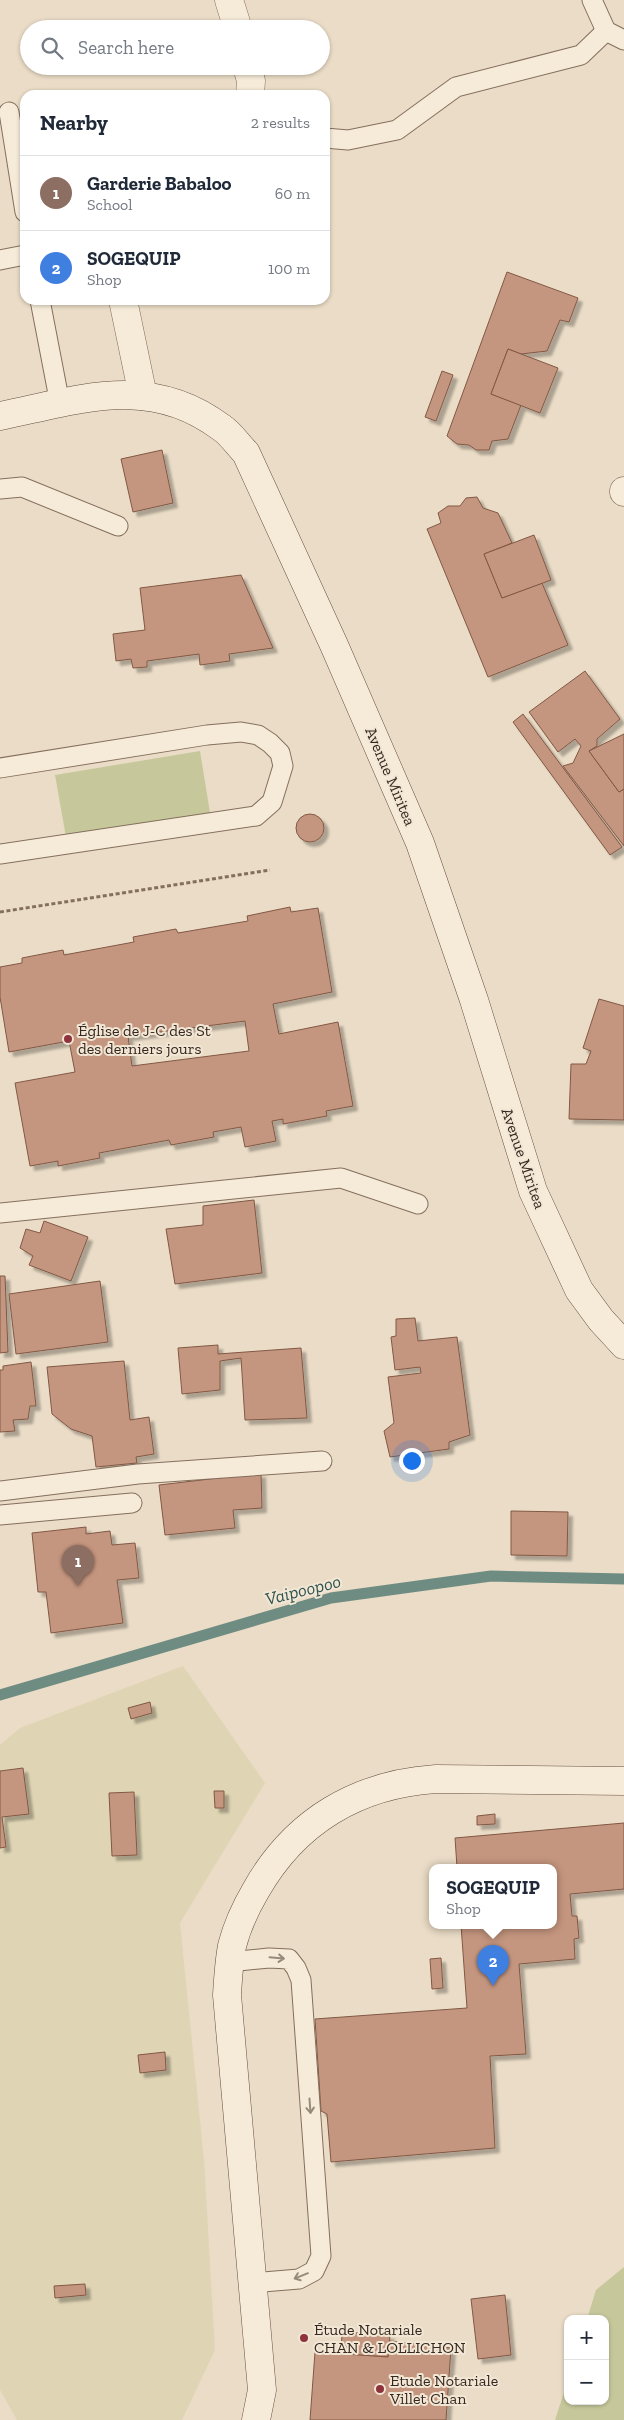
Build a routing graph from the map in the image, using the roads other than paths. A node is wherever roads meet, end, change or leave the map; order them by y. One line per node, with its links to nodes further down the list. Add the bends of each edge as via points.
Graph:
1 (229, 0): 3 (main road)
2 (592, 0): 4 (lane)
3 (235, 20)
4 (606, 31): 5 (lane); 9 (lane, via 581,55 456,87 397,130 348,140)
5 (624, 40)
6 (250, 75): 7 (main road)
7 (250, 90)
8 (9, 112): 10 (lane)
9 (330, 138)
10 (20, 181)
11 (20, 256): 12 (lane)
12 (0, 260)
13 (41, 305): 16 (lane)
14 (124, 305): 15 (main road)
15 (143, 396): 16 (main road, Avenue Miritea, via 112,394); 24 (main road, Avenue Miritea, via 196,411 223,428 246,453 420,843 468,981 533,1191 579,1290)
16 (60, 404): 17 (main road, Avenue Miritea)
17 (0, 416)
18 (0, 489): 19 (lane, via 22,487)
19 (118, 526)
20 (0, 768): 21 (lane, via 241,732 258,735 270,743 280,752 283,766 272,802 256,816)
21 (0, 854)
22 (418, 1204): 23 (lane, via 341,1178)
23 (0, 1213)
24 (624, 1345)
25 (322, 1461): 26 (lane, via 138,1474)
26 (0, 1491)
27 (132, 1502): 28 (lane)
28 (0, 1515)
29 (624, 1781): 30 (main road, via 408,1781 352,1799 324,1814 305,1830 266,1873 237,1931)
30 (229, 1962): 31 (main road, via 227,1995); 31 (lane, one-way to 31, via 289,1959 296,1968 302,1989 321,2256 314,2271 298,2279)
31 (252, 2283): 32 (main road, via 262,2390)
32 (256, 2420)

